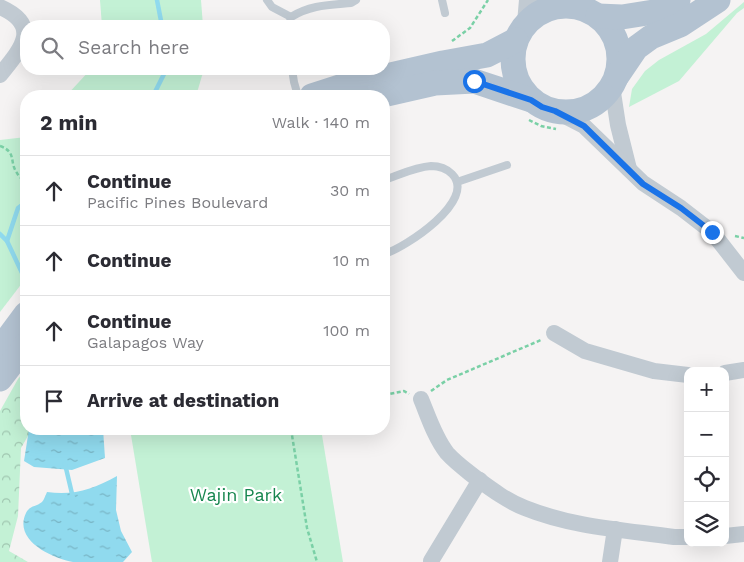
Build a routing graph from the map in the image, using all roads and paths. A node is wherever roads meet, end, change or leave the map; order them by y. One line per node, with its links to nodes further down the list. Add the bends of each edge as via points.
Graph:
1 (267, 0): 10 (lane, via 272,7)
2 (356, 0): 10 (lane, via 318,6)
3 (442, 0): 9 (lane)
4 (488, 0): 14 (path, via 470,28)
5 (678, 0): 8 (main road, via 654,12 622,17)
6 (718, 0): 18 (main road, via 680,25 650,37 636,48)
7 (0, 7): 13 (street)
8 (585, 8): 12 (main road, via 552,8); 18 (main road, via 609,28 617,44 619,60)
9 (446, 12)
10 (291, 17): 11 (lane)
11 (290, 20)
12 (524, 21): 20 (main road, via 487,56); 22 (main road, via 512,56 520,87)
13 (20, 22)
14 (444, 45)
15 (20, 49): 16 (street)
16 (0, 75)
17 (293, 75): 19 (lane)
18 (614, 81): 23 (main road, via 604,96 588,108); 26 (street, via 618,125)
19 (296, 90)
20 (331, 90)
21 (390, 93): 22 (main road, via 435,83 474,81)
22 (531, 100): 23 (main road)
23 (555, 111): 26 (street, via 584,126)
24 (0, 146): 27 (path, via 13,155)
25 (507, 166): 29 (lane)
26 (629, 169): 33 (street, via 643,184 712,232)
27 (20, 176)
28 (390, 178): 29 (lane, via 436,166 450,172)
29 (457, 182): 32 (lane, via 457,195 444,212 417,237)
30 (734, 236): 31 (path)
31 (744, 238)
32 (390, 252)
33 (741, 262)
34 (20, 322): 36 (main road)
35 (554, 333): 40 (street, via 585,351 654,371); 43 (path, via 447,380)
36 (0, 349)
37 (20, 353): 41 (main road)
38 (744, 370): 39 (street)
39 (729, 372)
40 (684, 375)
41 (0, 379)
42 (390, 394): 43 (path, via 404,391)
43 (421, 399): 45 (street, via 446,452)
44 (292, 435): 51 (path, via 307,528)
45 (480, 480): 46 (street, via 532,511); 50 (street)
46 (616, 529): 49 (street); 52 (street)
47 (744, 534): 48 (street)
48 (729, 536)
49 (684, 537)
50 (431, 561)
51 (317, 562)
52 (610, 562)

